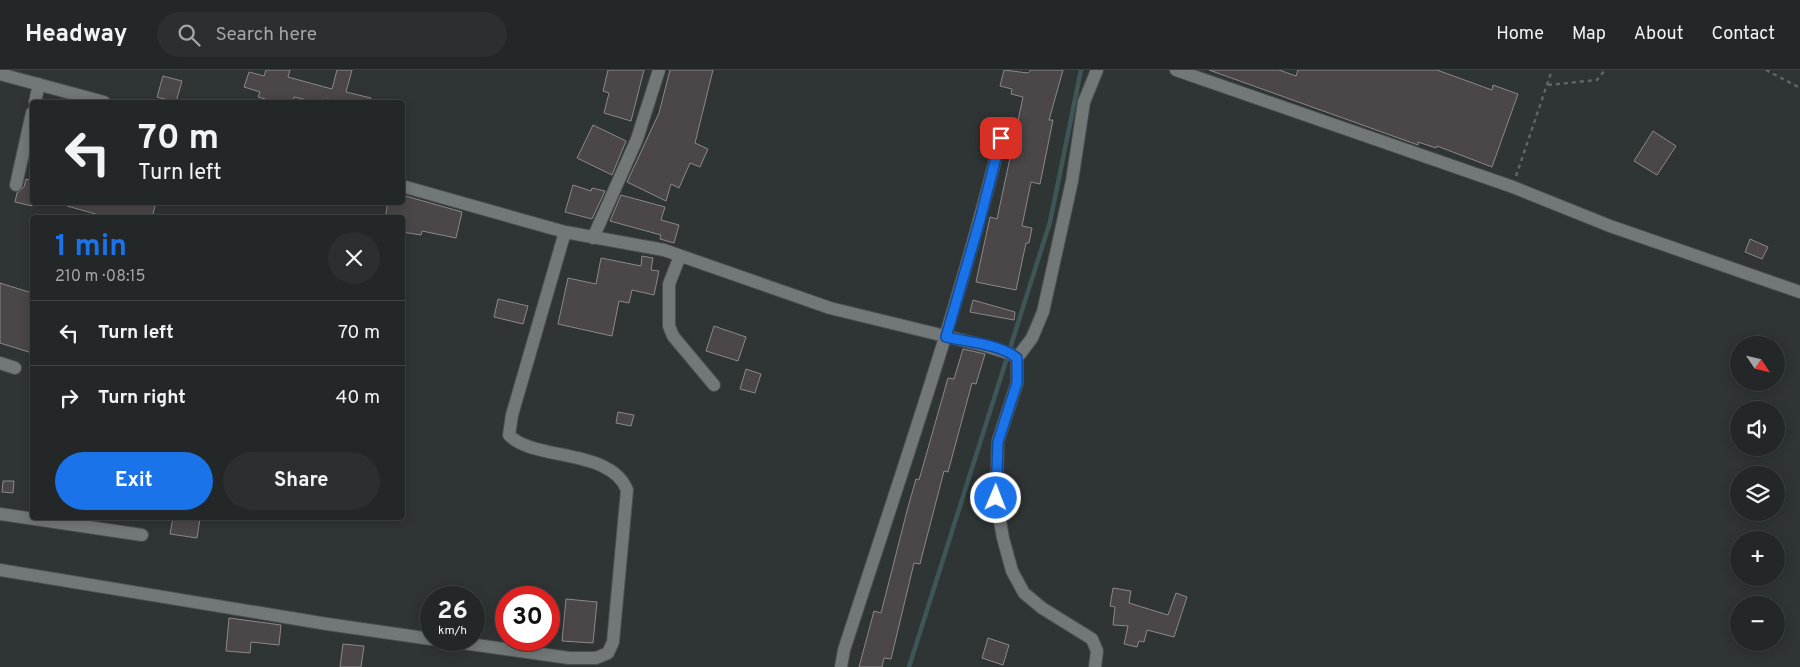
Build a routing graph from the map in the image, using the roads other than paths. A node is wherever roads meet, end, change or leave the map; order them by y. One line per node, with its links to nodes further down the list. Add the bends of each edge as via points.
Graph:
1 (659, 70): 14 (street, via 637,139)
2 (1097, 70): 18 (street, via 1084,102 1072,181 1043,312 1032,338)
3 (1176, 70): 4 (street)
4 (1195, 73): 16 (street)
5 (0, 74): 6 (street)
6 (39, 84): 7 (street); 8 (street)
7 (35, 100)
8 (89, 100)
9 (30, 122): 11 (street)
10 (1001, 138): 17 (street)
11 (16, 185)
12 (405, 187): 13 (street)
13 (565, 232): 14 (street); 28 (street, via 509,435 521,443 568,454 615,472 624,482 627,490 613,642 608,653 596,658 551,656)
14 (593, 238): 15 (street, via 664,250)
15 (680, 256): 17 (street, via 830,308); 21 (street, via 669,284 669,326 673,336)
16 (1800, 292)
17 (946, 337): 18 (street); 29 (street)
18 (1014, 356): 30 (street, via 1017,383 998,442 996,498 1002,538 1012,571 1024,593 1092,639 1097,651)
19 (0, 364): 20 (street)
20 (15, 368)
21 (714, 385)
22 (0, 514): 23 (street)
23 (30, 518)
24 (41, 520): 25 (street)
25 (142, 535)
26 (0, 570): 27 (street)
27 (420, 637)
28 (485, 646)
29 (841, 667)
30 (1095, 667)

